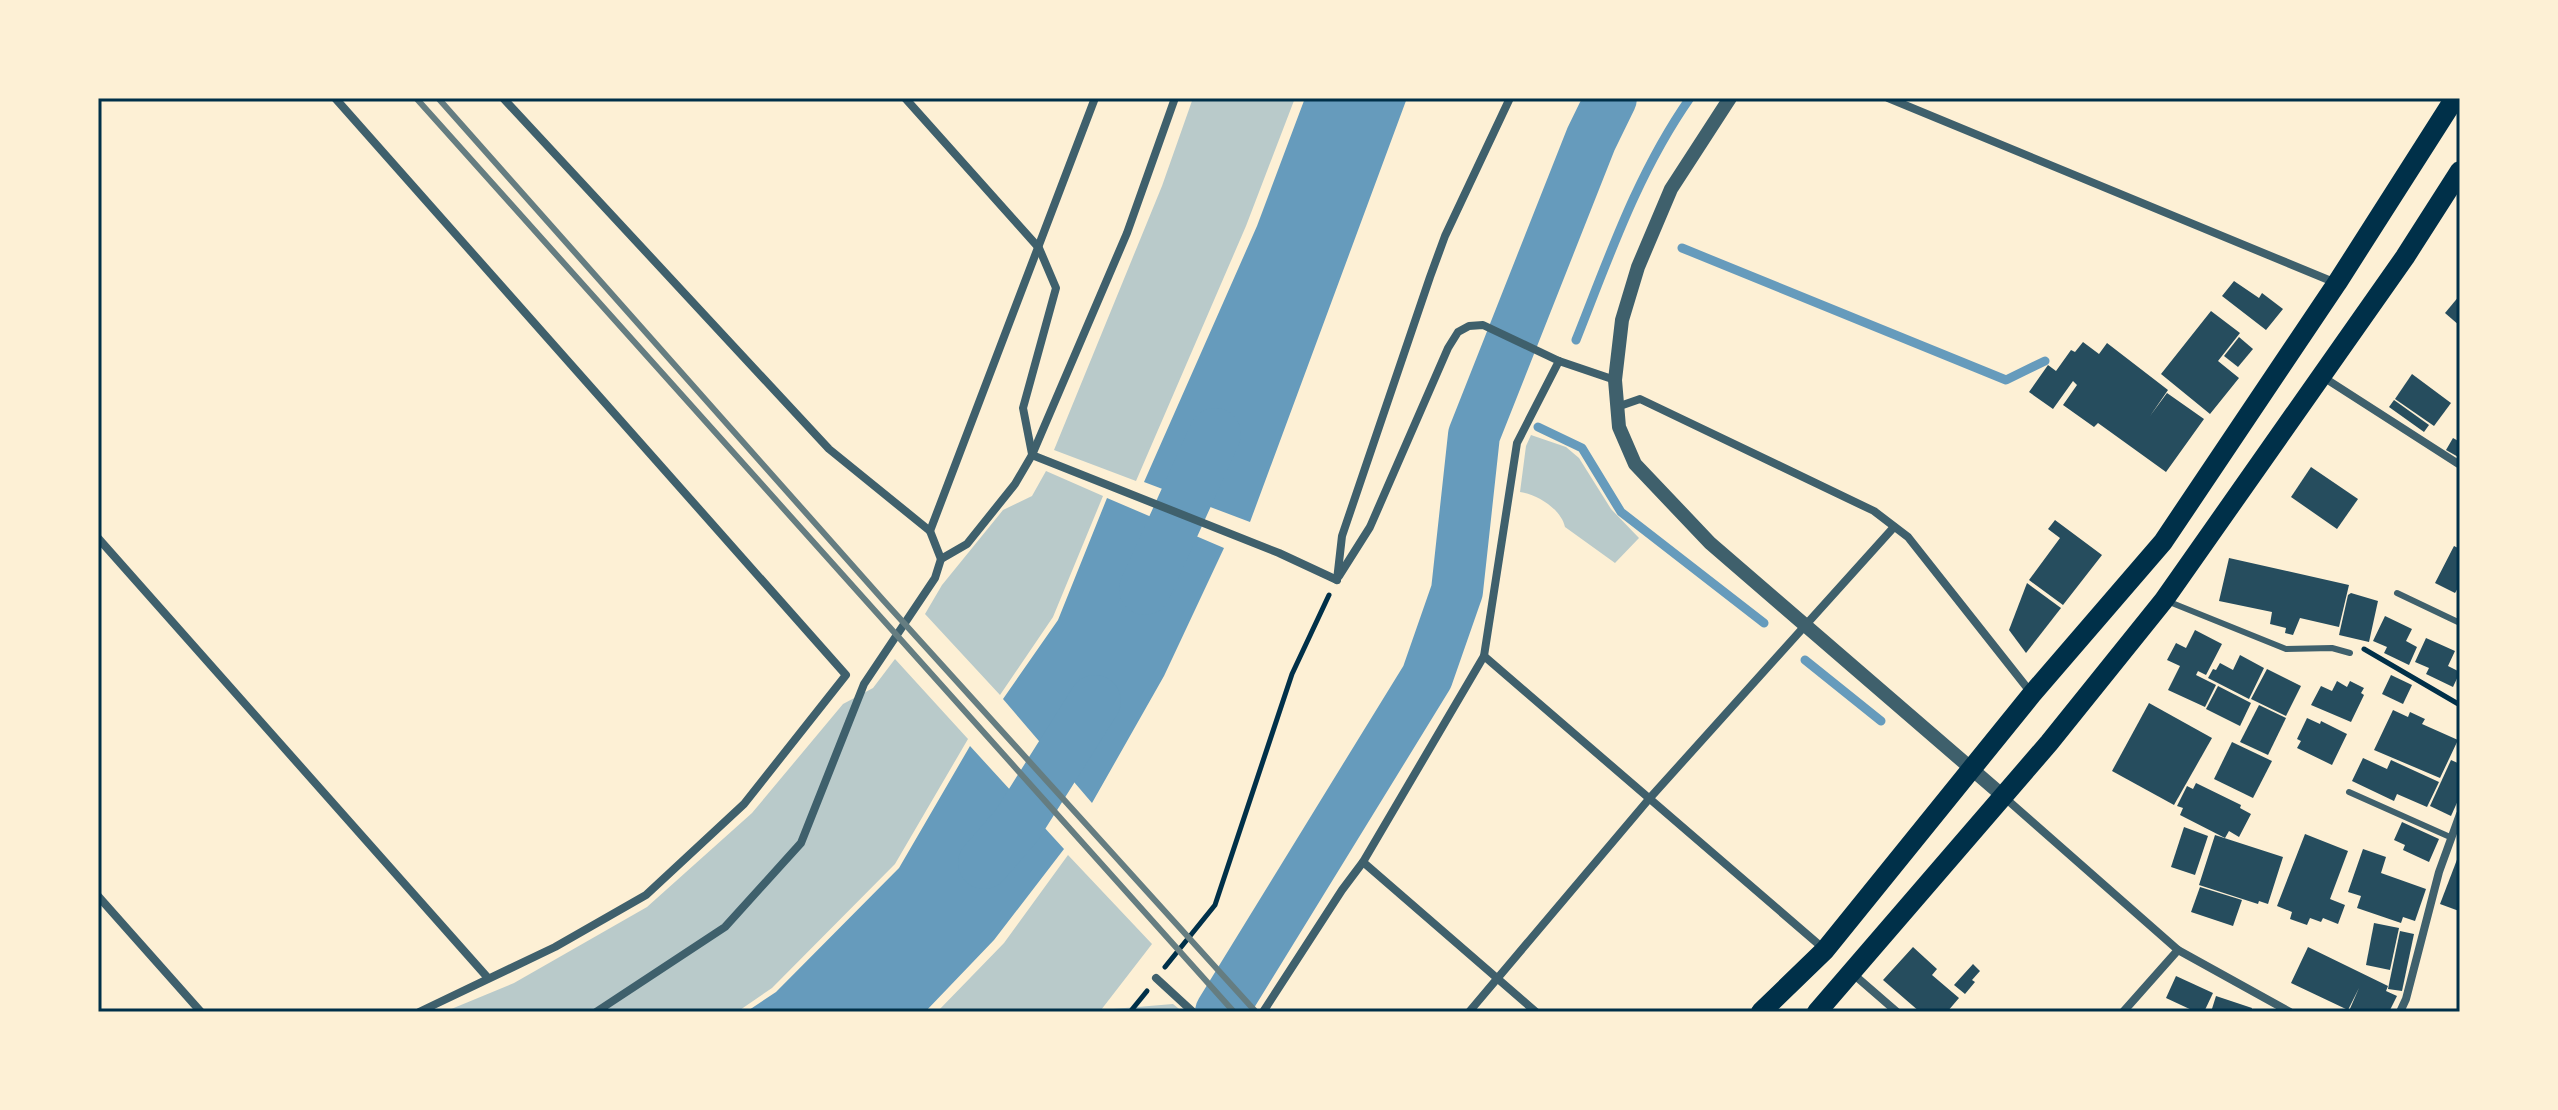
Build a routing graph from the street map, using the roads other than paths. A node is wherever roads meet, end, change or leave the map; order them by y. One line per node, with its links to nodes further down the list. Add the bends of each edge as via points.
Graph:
1 (335, 98): 30 (street)
2 (503, 98): 20 (street, via 829,449)
3 (905, 98): 11 (street)
4 (1095, 98): 11 (street)
5 (1175, 98): 17 (street, via 1127,233)
6 (1510, 98): 23 (street, via 1440,250 1342,536)
7 (1730, 98): 15 (street, via 1671,189 1651,233 1622,320)
8 (1888, 98): 12 (street)
9 (2455, 98): 12 (main road)
10 (2460, 171): 14 (main road)
11 (1039, 248): 17 (street, via 1056,288 1023,408); 20 (street)
12 (2337, 283): 32 (main road, via 2163,542)
13 (1559, 361): 15 (street); 23 (street, via 1483,325 1458,332 1370,527); 29 (street, via 1517,443)
14 (2320, 375): 18 (street); 25 (main road)
15 (1615, 380): 16 (street)
16 (1617, 407): 19 (street, via 1640,399 1874,511); 27 (street, via 1619,427 1635,464 1710,543)
17 (1032, 455): 22 (street, via 967,544); 23 (street)
18 (2460, 465)
19 (1894, 527): 27 (street); 32 (street, via 1908,537)
20 (930, 531): 22 (street)
21 (98, 538): 44 (street)
22 (941, 559): 31 (street, via 935,578)
23 (1337, 580)
24 (2397, 593): 26 (lane)
25 (2164, 600): 28 (lane, via 2286,649); 35 (main road)
26 (2460, 623)
27 (1804, 626): 33 (street); 36 (street)
28 (2350, 653)
29 (1484, 656): 36 (street); 39 (street)
30 (846, 675): 31 (street); 44 (street, via 744,804 646,895)
31 (864, 684): 50 (street, via 801,843 725,927)
32 (2032, 694): 33 (main road)
33 (1971, 769): 35 (street); 41 (main road)
34 (2349, 792): 38 (lane)
35 (2003, 796): 42 (street); 43 (main road)
36 (1649, 799): 41 (street); 46 (street)
37 (2460, 814): 38 (street)
38 (2450, 837): 59 (street)
39 (1363, 862): 46 (street); 51 (street)
40 (98, 896): 48 (street)
41 (1825, 950): 54 (main road)
42 (2178, 950): 57 (street); 58 (street)
43 (1851, 972): 55 (main road); 56 (street)
44 (488, 978): 49 (street)
45 (1156, 978): 47 (street)
46 (1499, 980): 52 (street); 53 (street)
47 (1191, 1010)
48 (201, 1012)
49 (419, 1012)
50 (596, 1012)
51 (1263, 1012)
52 (1469, 1012)
53 (1536, 1012)
54 (1761, 1012)
55 (1817, 1012)
56 (1897, 1012)
57 (2123, 1012)
58 (2290, 1012)
59 (2400, 1012)

